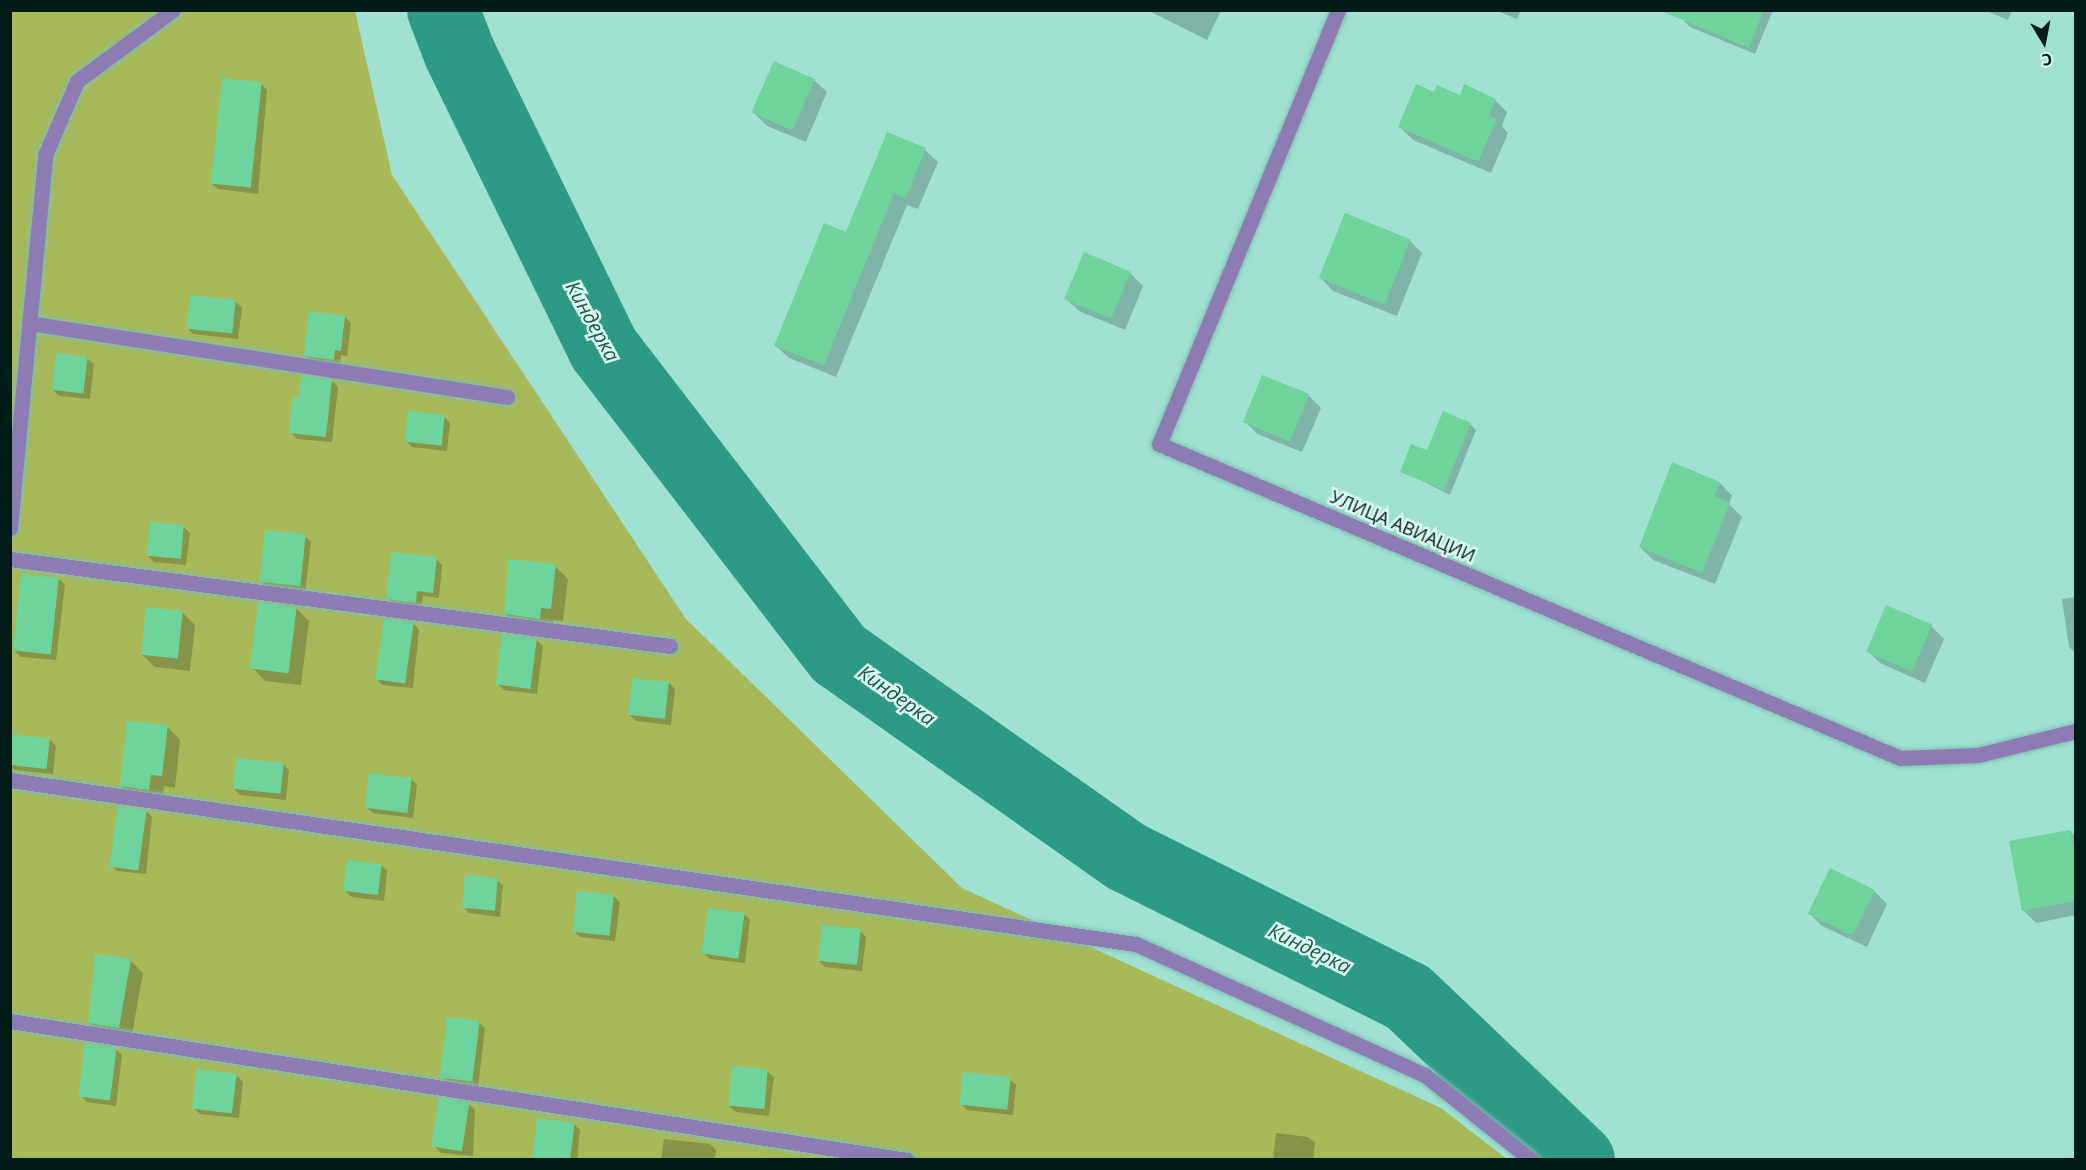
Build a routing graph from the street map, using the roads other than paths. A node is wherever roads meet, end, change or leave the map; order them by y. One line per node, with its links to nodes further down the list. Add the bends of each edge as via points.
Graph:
1 (173, 10): 3 (street, via 77,81 45,155)
2 (1338, 10): 8 (street, УЛИЦА АВИАЦИИ, via 1159,444 1900,758 1978,755)
3 (29, 323): 4 (street); 5 (street)
4 (507, 397)
5 (10, 528)
6 (10, 559): 7 (street)
7 (670, 646)
8 (2076, 732)
9 (10, 780): 12 (street, via 1136,945 1425,1075)
10 (10, 1021): 11 (street)
11 (907, 1160)
12 (1531, 1160)

